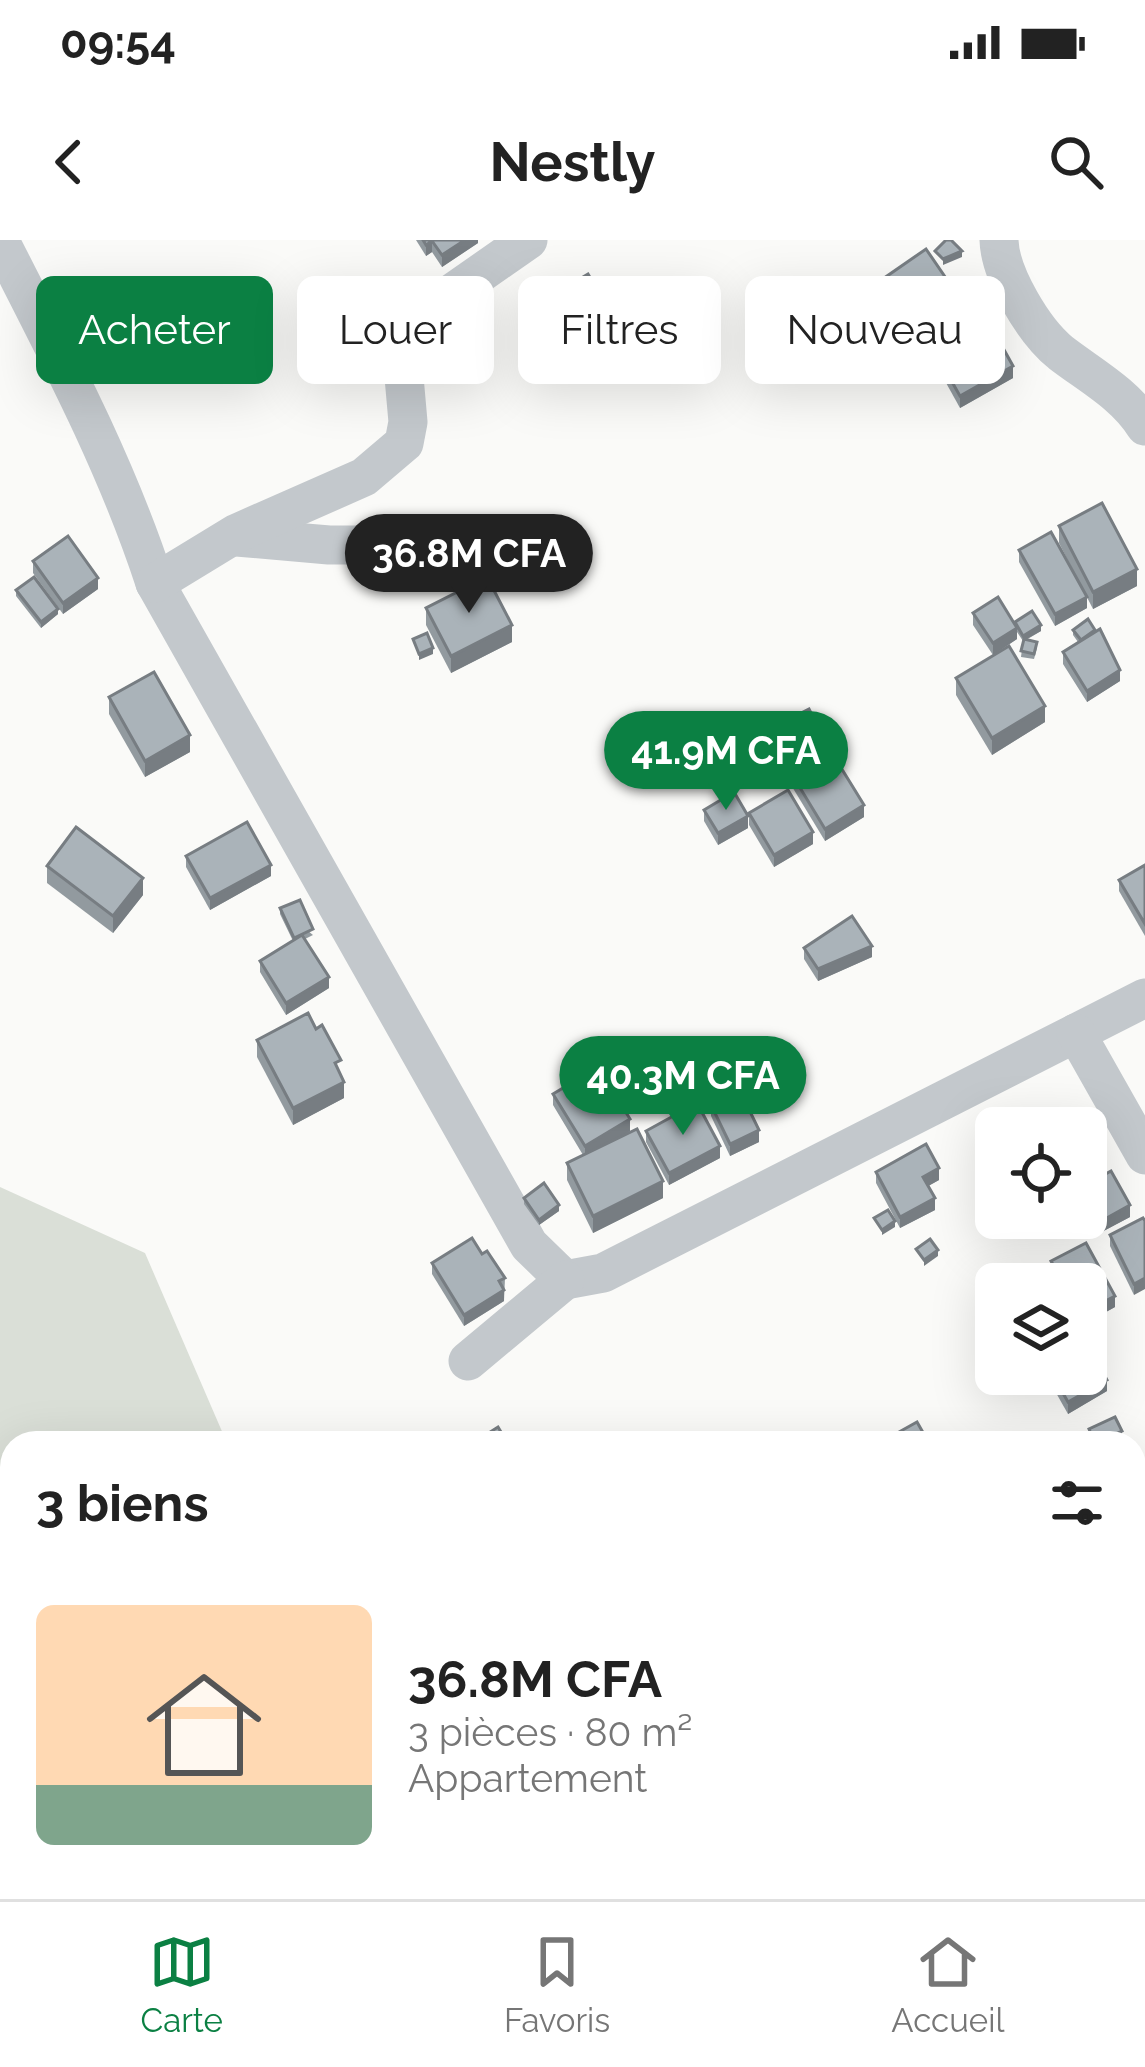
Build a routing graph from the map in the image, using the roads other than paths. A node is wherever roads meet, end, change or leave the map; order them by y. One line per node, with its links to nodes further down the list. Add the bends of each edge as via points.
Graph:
1 (528, 240): 5 (street, via 425,313 401,343 404,443 364,477)
2 (999, 240): 4 (street, via 1025,307 1058,351 1110,388)
3 (0, 241): 6 (street, via 131,508)
4 (1145, 427)
5 (232, 536): 6 (street); 7 (street, via 437,545)
6 (155, 583): 11 (street, via 529,1245)
7 (479, 583)
8 (1145, 998): 9 (street)
9 (1076, 1033): 10 (street); 11 (street, via 603,1273)
10 (1145, 1155)
11 (566, 1280): 12 (street)
12 (468, 1361)

